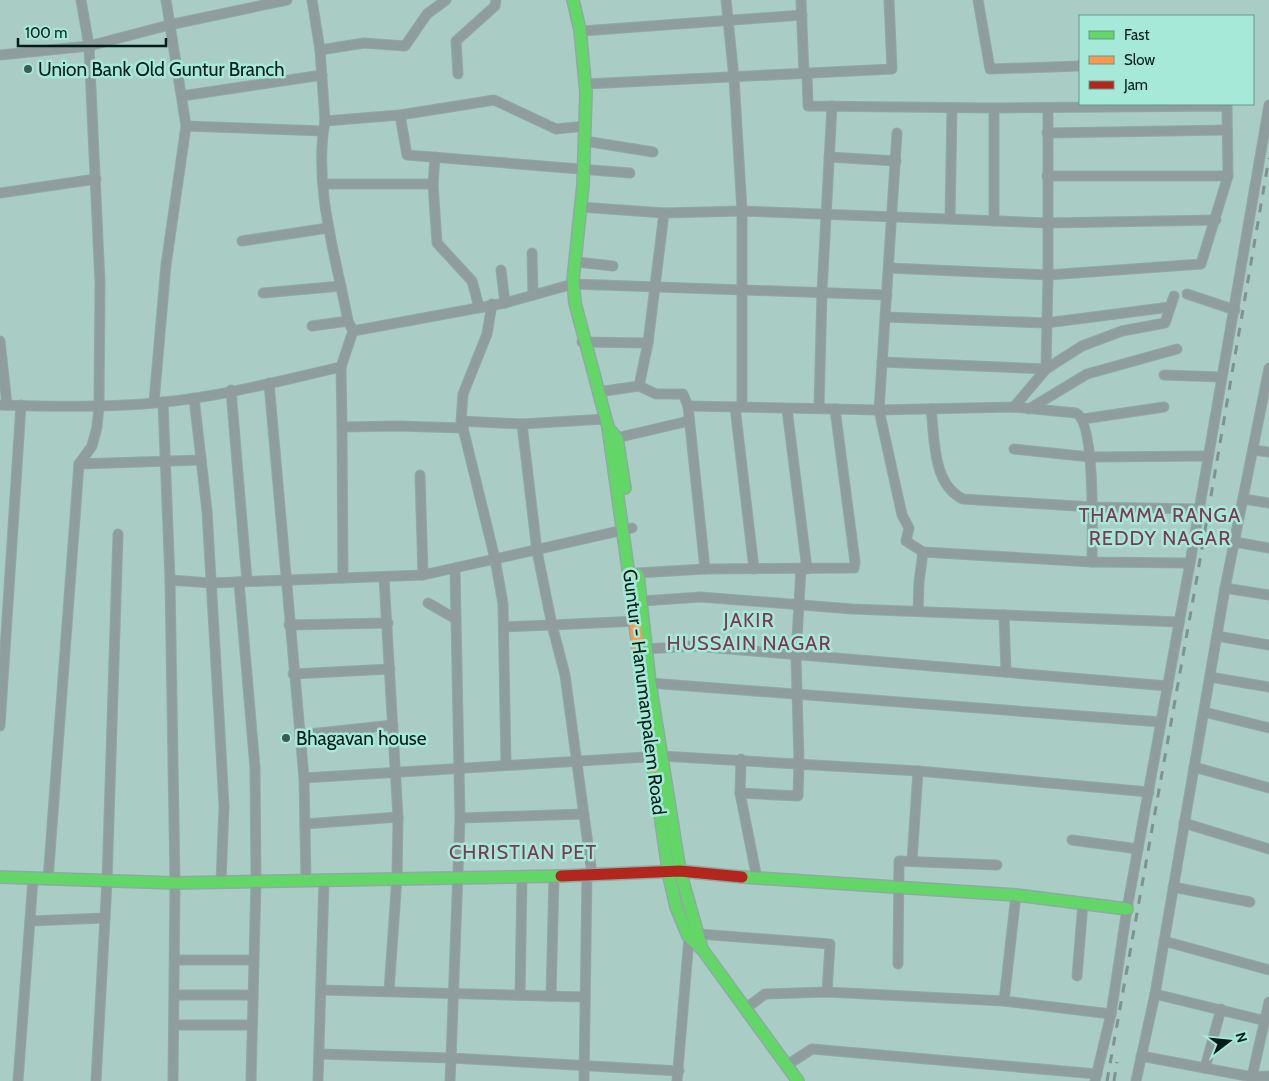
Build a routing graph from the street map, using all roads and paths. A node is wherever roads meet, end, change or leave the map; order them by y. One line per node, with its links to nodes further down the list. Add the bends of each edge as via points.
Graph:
1 (82, 0): 16 (street)
2 (166, 0): 14 (street)
3 (287, 0): 14 (street)
4 (312, 0): 17 (street)
5 (446, 0): 17 (street, via 427,14 405,46 364,42)
6 (496, 0): 21 (street, via 495,6 456,41)
7 (574, 0): 15 (main road)
8 (726, 0): 13 (street)
9 (801, 0): 12 (street)
10 (889, 0): 22 (street, via 892,69)
11 (978, 0): 19 (street, via 990,68)
12 (802, 15): 13 (street); 22 (street)
13 (728, 19): 15 (street); 23 (street)
14 (169, 25): 16 (street); 25 (street)
15 (582, 31): 24 (main road)
16 (89, 46): 18 (street); 48 (street)
17 (320, 50): 20 (street)
18 (0, 55)
19 (1079, 66)
20 (322, 74): 25 (street); 32 (street)
21 (458, 74)
22 (806, 74): 23 (street); 27 (street, via 808,106)
23 (734, 78): 24 (street); 53 (street)
24 (586, 84): 34 (main road)
25 (182, 96): 33 (street)
26 (1269, 105): 83 (street)
27 (832, 106): 28 (street); 41 (street)
28 (952, 108): 29 (street); 57 (street)
29 (994, 108): 30 (street); 59 (street)
30 (1048, 108): 35 (street, via 1226,106); 38 (street)
31 (400, 114): 32 (street); 34 (street, via 494,100 556,129); 42 (street, via 407,156)
32 (325, 121): 36 (street)
33 (186, 126): 36 (street); 104 (street, via 166,265)
34 (586, 126): 39 (main road)
35 (1228, 130): 38 (street); 47 (street)
36 (323, 131): 49 (street)
37 (897, 133): 43 (street)
38 (1047, 133): 46 (street)
39 (585, 141): 40 (street); 44 (main road)
40 (653, 152)
41 (829, 156): 43 (street); 55 (street)
42 (435, 157): 44 (street); 50 (street)
43 (896, 161): 56 (street)
44 (584, 168): 45 (street); 52 (main road)
45 (630, 173)
46 (1046, 176): 47 (street); 60 (street)
47 (1228, 176): 58 (street)
48 (96, 179): 51 (street); 107 (street, via 100,283)
49 (324, 184): 50 (street); 61 (street)
50 (433, 184): 81 (street, via 437,244 472,281)
51 (0, 193)
52 (580, 207): 54 (street); 64 (main road)
53 (742, 211): 54 (street); 55 (street); 72 (street)
54 (664, 213): 71 (street)
55 (827, 214): 56 (street); 73 (street)
56 (892, 217): 57 (street); 66 (street)
57 (950, 219): 59 (street)
58 (1216, 220): 60 (street); 68 (street, via 1200,264)
59 (994, 221): 60 (street)
60 (1048, 223): 68 (street)
61 (328, 228): 62 (street); 70 (street)
62 (242, 241)
63 (532, 253): 77 (street)
64 (577, 262): 65 (street); 69 (main road)
65 (613, 266)
66 (889, 268): 68 (street); 75 (street)
67 (501, 270): 79 (street)
68 (1048, 275): 86 (street)
69 (573, 284): 71 (street); 77 (street); 90 (main road)
70 (341, 286): 74 (street); 85 (street)
71 (656, 287): 72 (street); 91 (street)
72 (742, 288): 73 (street); 109 (street)
73 (822, 291): 75 (street); 111 (street)
74 (263, 293)
75 (887, 294): 84 (street)
76 (1187, 294): 83 (street)
77 (534, 295): 79 (street)
78 (1174, 296): 82 (street)
79 (505, 303): 80 (street)
80 (492, 304): 81 (street); 121 (street, via 487,334 463,394)
81 (479, 307): 88 (street)
82 (1170, 308): 86 (street); 96 (street, via 1165,323 1122,331 1082,346)
83 (1235, 310): 98 (street)
84 (886, 317): 86 (street); 93 (street)
85 (348, 321): 87 (street); 88 (street)
86 (1046, 323): 96 (street)
87 (312, 326)
88 (353, 331): 94 (street)
89 (0, 341): 105 (street)
90 (582, 342): 91 (street); 102 (main road)
91 (648, 343): 100 (street)
92 (1177, 349): 112 (street, via 1087,374)
93 (882, 362): 96 (street); 116 (street)
94 (341, 367): 99 (street); 122 (street)
95 (1269, 368): 125 (street)
96 (1046, 369): 112 (street)
97 (1164, 375): 98 (street)
98 (1221, 377): 127 (street)
99 (269, 383): 101 (street); 154 (street)
100 (639, 386): 102 (street); 108 (street, via 656,394 683,394)
101 (231, 390): 103 (street); 156 (street)
102 (598, 392): 119 (main road)
103 (194, 398): 104 (street); 129 (street)
104 (159, 402): 107 (street); 130 (street)
105 (3, 405): 106 (street)
106 (21, 405): 107 (street); 159 (street)
107 (99, 406): 131 (street, via 95,438)
108 (688, 406): 109 (street); 118 (street)
109 (738, 407): 113 (street); 149 (street)
110 (1164, 407): 117 (street)
111 (819, 408): 113 (street); 114 (street)
112 (1021, 408): 115 (street); 117 (street, via 1076,413)
113 (787, 409): 146 (street)
114 (835, 409): 116 (street); 146 (street, via 855,567)
115 (931, 409): 116 (street); 135 (street, via 939,465 952,494 963,499)
116 (879, 410): 142 (street, via 902,515 908,524 908,544)
117 (1083, 419): 128 (street)
118 (689, 421): 123 (street); 148 (street)
119 (606, 423): 120 (street); 123 (main road)
120 (522, 424): 121 (street); 141 (street)
121 (462, 425): 122 (street); 143 (street)
122 (342, 427): 152 (street)
123 (613, 439): 137 (main road, Guntur - Hanumanpalem Road)
124 (1014, 449): 128 (street)
125 (1253, 450): 126 (street); 133 (street)
126 (1269, 452)
127 (1208, 456): 128 (street); 136 (street)
128 (1090, 457): 135 (street)
129 (201, 460): 130 (street); 157 (street)
130 (166, 462): 131 (street); 155 (street)
131 (79, 464): 223 (street)
132 (420, 475): 151 (street)
133 (1244, 499): 134 (street); 139 (street)
134 (1269, 503)
135 (1092, 507): 136 (street); 144 (street)
136 (1200, 509): 145 (street)
137 (628, 529): 141 (street); 150 (main road, Guntur - Hanumanpalem Road); 167 (main road, Guntur - Hanumanpalem Road)
138 (118, 534): 228 (street)
139 (1235, 542): 140 (street); 158 (street)
140 (1269, 548)
141 (537, 551): 143 (street); 171 (street)
142 (923, 552): 144 (street); 164 (street)
143 (495, 559): 147 (street); 172 (street, via 502,591)
144 (1092, 562): 145 (street)
145 (1190, 563): 169 (street)
146 (805, 565): 149 (street); 163 (street)
147 (455, 568): 151 (street); 166 (street)
148 (705, 569): 149 (street); 150 (street)
149 (754, 569)
150 (637, 573): 161 (main road, Guntur - Hanumanpalem Road)
151 (423, 575): 153 (street)
152 (343, 578): 153 (street); 154 (street)
153 (384, 578): 168 (street)
154 (286, 579): 156 (street); 170 (street)
155 (170, 580): 157 (street); 229 (street)
156 (243, 582): 157 (street); 227 (street, via 255,768)
157 (210, 583): 226 (street, via 224,807)
158 (1225, 588): 160 (street); 173 (street)
159 (5, 593): 188 (street)
160 (1269, 595)
161 (642, 600): 163 (street, via 701,597); 167 (main road, Guntur - Hanumanpalem Road)
162 (428, 603): 166 (street)
163 (800, 605): 164 (street); 176 (street)
164 (918, 611): 165 (street)
165 (1004, 615): 169 (street); 178 (street)
166 (456, 619): 196 (street)
167 (639, 621): 171 (street); 175 (main road, Guntur - Hanumanpalem Road); 191 (main road, Guntur - Hanumanpalem Road)
168 (388, 622): 170 (street); 177 (street)
169 (1179, 622): 182 (street)
170 (289, 625): 179 (street)
171 (552, 625): 172 (street); 193 (street, via 562,659)
172 (504, 627): 195 (street)
173 (1217, 636): 174 (street); 180 (street)
174 (1269, 645)
175 (646, 649): 176 (street, via 694,646); 181 (main road, Guntur - Hanumanpalem Road)
176 (796, 656): 178 (street); 184 (street)
177 (390, 669): 179 (street); 187 (street)
178 (1006, 672): 182 (street)
179 (293, 674): 190 (street)
180 (1210, 677): 183 (street); 185 (street)
181 (650, 683): 184 (street); 191 (main road, Guntur - Hanumanpalem Road)
182 (1168, 686): 186 (street)
183 (1269, 687)
184 (795, 694): 186 (street); 194 (street)
185 (1204, 712): 189 (street); 197 (street)
186 (1161, 722): 202 (street)
187 (394, 725): 190 (street); 199 (street)
188 (0, 726)
189 (1269, 728)
190 (300, 735): 200 (street)
191 (656, 756): 192 (street); 193 (street); 214 (main road, Guntur - Hanumanpalem Road)
192 (741, 759): 194 (street); 203 (street)
193 (577, 762): 195 (street); 204 (street)
194 (799, 762): 198 (street); 203 (street, via 798,796)
195 (506, 764): 196 (street)
196 (458, 768): 199 (street); 206 (street)
197 (1194, 768): 201 (street); 207 (street)
198 (918, 771): 202 (street); 212 (street)
199 (396, 773): 200 (street); 205 (street)
200 (304, 778): 208 (street)
201 (1269, 788)
202 (1148, 792): 210 (street)
203 (740, 793): 222 (street)
204 (583, 814): 206 (street); 215 (street)
205 (398, 817): 208 (street); 216 (street)
206 (460, 818): 217 (street)
207 (1184, 823): 211 (street); 231 (street)
208 (306, 824): 224 (street)
209 (1072, 840): 210 (street)
210 (1138, 849): 235 (street)
211 (1269, 850)
212 (912, 861): 213 (street); 230 (street, via 899,861)
213 (997, 865)
214 (675, 872): 215 (main road); 222 (main road); 238 (main road, Guntur - Hanumanpalem Road, via 686,898)
215 (589, 874): 220 (main road); 254 (street)
216 (397, 876): 217 (main road); 225 (main road); 246 (street)
217 (459, 876): 219 (main road); 247 (street)
218 (0, 877): 221 (main road)
219 (522, 877): 220 (main road); 252 (street)
220 (554, 877): 253 (street)
221 (33, 878): 223 (main road); 237 (street)
222 (757, 879): 230 (main road)
223 (48, 880): 228 (main road)
224 (306, 880): 225 (main road); 227 (main road)
225 (324, 880): 245 (street)
226 (221, 881): 227 (main road); 229 (main road)
227 (256, 881): 241 (street)
228 (107, 882): 229 (main road); 236 (street)
229 (175, 883): 240 (street)
230 (898, 886): 232 (main road); 242 (street)
231 (1173, 887): 233 (street); 239 (street)
232 (1016, 895): 234 (main road); 255 (street)
233 (1250, 902)
234 (1083, 903): 235 (main road); 244 (street)
235 (1127, 909): 259 (street)
236 (105, 918): 237 (street); 274 (street)
237 (30, 921): 273 (street)
238 (694, 936): 248 (street, via 830,944); 257 (main road, Guntur - Hanumanpalem Road); 269 (street)
239 (1164, 941): 243 (street); 250 (street)
240 (176, 960): 241 (street); 249 (street)
241 (252, 960): 251 (street)
242 (898, 964)
243 (1269, 970)
244 (1077, 976)
245 (321, 990): 246 (street); 263 (street)
246 (389, 991): 247 (street)
247 (452, 992): 252 (street); 265 (street)
248 (828, 992): 255 (street); 257 (street, via 765,994)
249 (175, 994): 251 (street); 261 (street)
250 (1155, 994): 258 (street); 264 (street)
251 (252, 995): 262 (street)
252 (520, 995): 253 (street)
253 (551, 996): 254 (street)
254 (585, 997): 267 (street)
255 (1004, 1001): 259 (street)
256 (1269, 1002): 260 (street)
257 (745, 1008): 266 (main road, Guntur - Hanumanpalem Road)
258 (1221, 1009): 260 (street); 268 (street)
259 (1111, 1014): 271 (street)
260 (1266, 1021): 272 (street)
261 (174, 1025): 262 (street); 275 (street)
262 (252, 1025): 276 (street)
263 (320, 1054): 265 (street); 277 (street)
264 (1141, 1056): 268 (street); 282 (street)
265 (451, 1058): 267 (street); 278 (street)
266 (787, 1065): 271 (street, via 812,1049); 281 (main road, Guntur - Hanumanpalem Road)
267 (585, 1066): 269 (street); 279 (street)
268 (1205, 1068): 272 (street)
269 (679, 1071): 280 (street)
270 (1269, 1076): 272 (street)
271 (1096, 1078)
272 (1252, 1079)
273 (18, 1081)
274 (96, 1081)
275 (173, 1081)
276 (251, 1081)
277 (318, 1081)
278 (450, 1081)
279 (584, 1081)
280 (677, 1081)
281 (798, 1081)
282 (1136, 1081)

